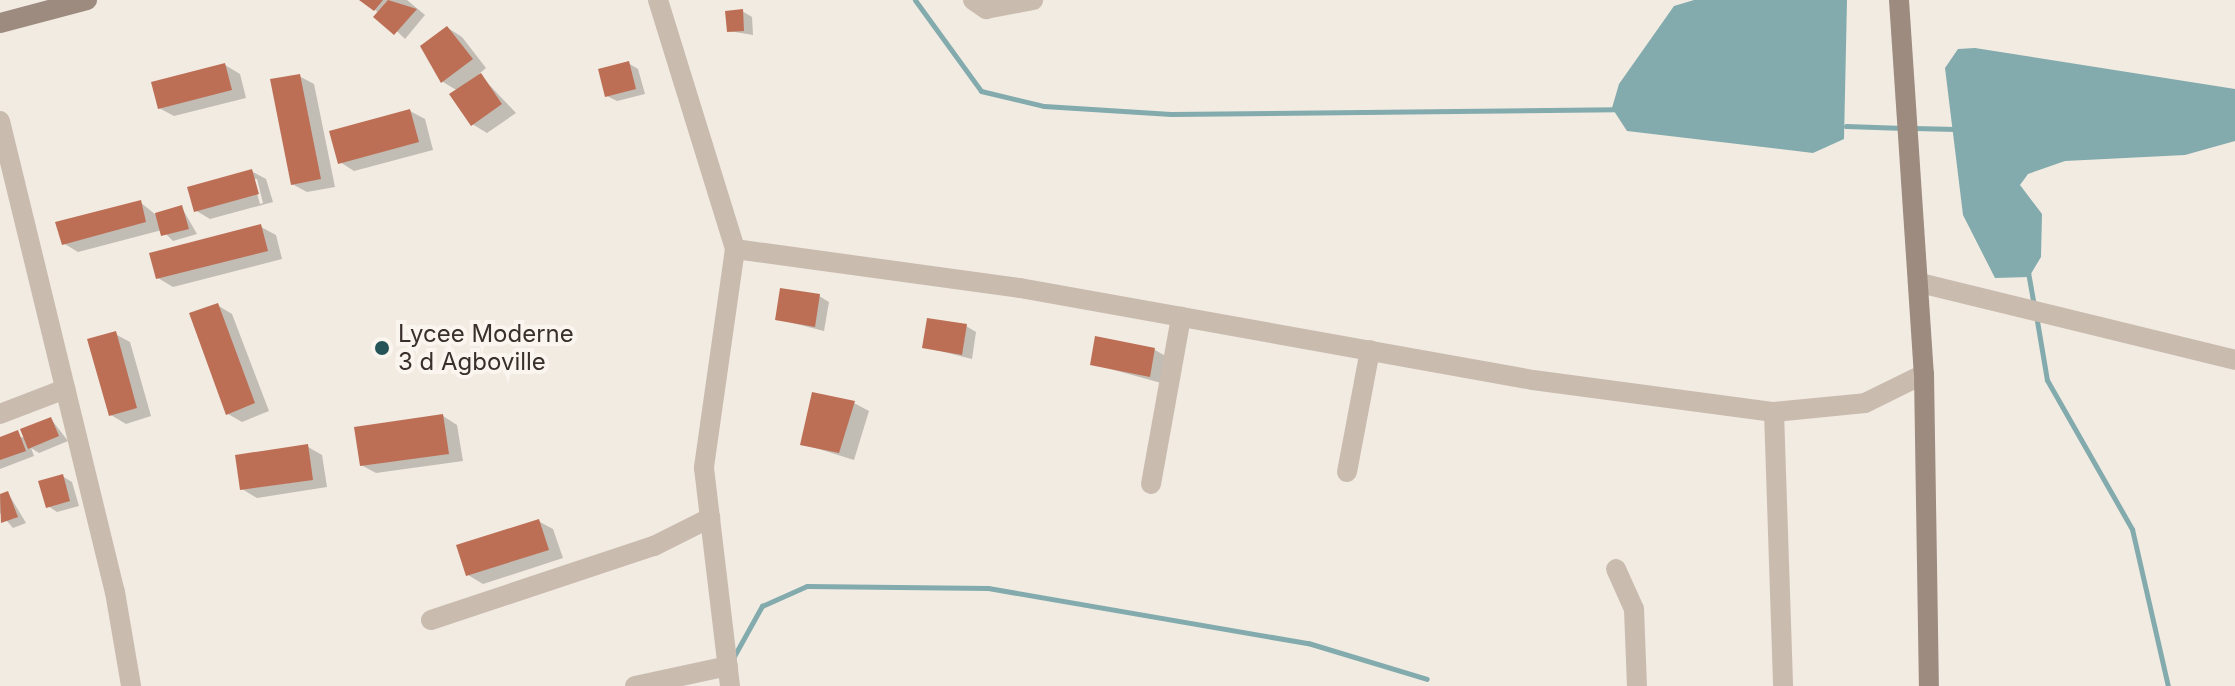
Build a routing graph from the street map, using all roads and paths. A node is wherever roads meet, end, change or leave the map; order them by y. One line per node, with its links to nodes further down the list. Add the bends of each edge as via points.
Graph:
1 (87, 0): 6 (street)
2 (658, 0): 8 (street)
3 (973, 0): 4 (street, via 986,9)
4 (1033, 0)
5 (1899, 0): 9 (street)
6 (0, 23)
7 (0, 121): 14 (street)
8 (735, 249): 10 (street); 19 (street, via 729,323 708,412)
9 (1920, 283): 12 (street); 13 (street)
10 (1181, 317): 11 (street); 18 (street)
11 (1370, 350): 15 (street); 17 (street)
12 (2235, 360)
13 (1924, 374): 15 (street, via 1865,403); 27 (street)
14 (65, 389): 16 (street); 23 (street)
15 (1774, 412): 26 (street)
16 (0, 414)
17 (1347, 472)
18 (1151, 484)
19 (710, 518): 21 (street, via 654,546); 22 (street)
20 (1616, 569): 25 (street, via 1634,609)
21 (431, 620)
22 (729, 676): 24 (street)
23 (131, 686)
24 (635, 686)
25 (1637, 686)
26 (1783, 686)
27 (1929, 686)

